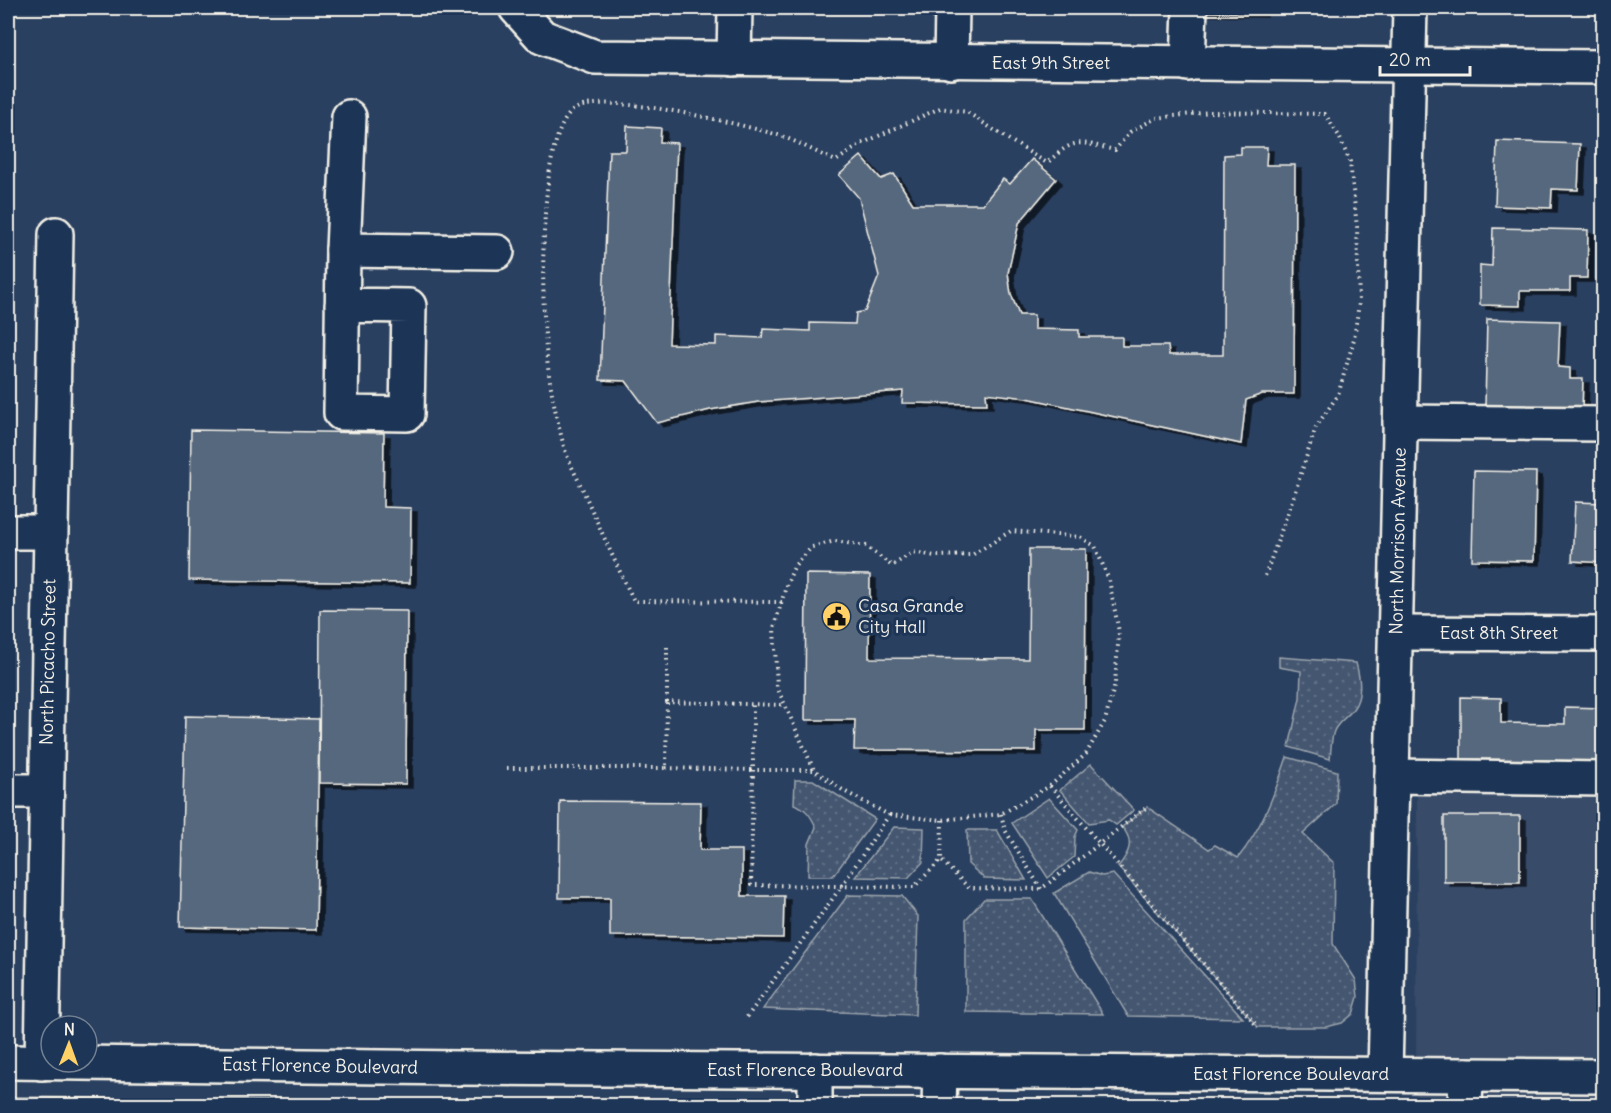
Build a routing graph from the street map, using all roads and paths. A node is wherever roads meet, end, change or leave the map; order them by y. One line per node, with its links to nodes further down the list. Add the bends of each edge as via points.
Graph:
1 (516, 8): 6 (street, East 9th Street, via 542,37 595,57)
2 (735, 8): 6 (street)
3 (951, 8): 7 (street)
4 (1190, 8): 8 (street)
5 (1410, 8): 9 (street, North Morrison Avenue)
6 (734, 59): 7 (street, East 9th Street)
7 (951, 62): 8 (street, East 9th Street)
8 (1188, 64): 9 (street, East 9th Street)
9 (1409, 65): 10 (street, East 9th Street); 16 (street, North Morrison Avenue)
10 (1604, 67)
11 (350, 117): 13 (street)
12 (55, 248): 19 (street, North Picacho Street)
13 (343, 249): 14 (street); 15 (street)
14 (497, 252)
15 (342, 305)
16 (1400, 422): 17 (street); 22 (street, North Morrison Avenue)
17 (1604, 424)
18 (8, 532): 19 (street)
19 (50, 532): 36 (street, North Picacho Street)
20 (1264, 579): 21 (path, via 1316,427 1338,395 1359,303 1350,162 1325,114 1210,112 1156,118 1130,132 1114,150 1081,142 1065,146 1047,163 967,112 940,108 861,144 836,161 780,135 682,112 624,104 575,108 562,122 548,179 542,270 547,360 564,446 634,601)
21 (782, 602): 27 (path, via 774,628 777,687); 34 (path, via 795,565 812,547 835,541 866,546 892,566 913,552 972,555 1011,531 1080,537 1095,546 1109,580 1119,632 1114,683 1105,722 1086,754)
22 (1395, 633): 23 (street, East 8th Street); 32 (street, North Morrison Avenue)
23 (1604, 634)
24 (668, 648): 25 (path)
25 (667, 702): 26 (path); 29 (path)
26 (753, 704): 27 (path); 30 (path)
27 (784, 705): 31 (path)
28 (507, 768): 29 (path)
29 (665, 768): 30 (path)
30 (753, 770): 31 (path); 43 (path, via 751,885)
31 (814, 770): 39 (path)
32 (1392, 776): 33 (street); 53 (street, North Morrison Avenue)
33 (1604, 779)
34 (1050, 786): 38 (path); 41 (path)
35 (8, 791): 36 (street)
36 (46, 791): 45 (street, North Picacho Street)
37 (1147, 807): 41 (path)
38 (1001, 813): 40 (path); 44 (path, via 1005,830)
39 (889, 815): 40 (path); 43 (path)
40 (942, 820): 42 (path)
41 (1100, 845): 44 (path); 47 (path)
42 (941, 860): 43 (path, via 914,887); 44 (path, via 969,888)
43 (841, 887): 46 (path)
44 (1041, 889)
45 (43, 1014)
46 (747, 1017)
47 (1258, 1027)
48 (8, 1062): 49 (street, East Florence Boulevard)
49 (39, 1063)
50 (99, 1064): 51 (street, East Florence Boulevard)
51 (815, 1070): 52 (street, East Florence Boulevard); 56 (street)
52 (940, 1071): 53 (street, East Florence Boulevard); 57 (street)
53 (1385, 1074): 55 (street, East Florence Boulevard)
54 (1604, 1076): 55 (street, East Florence Boulevard)
55 (1465, 1090)
56 (815, 1106)
57 (939, 1106)

